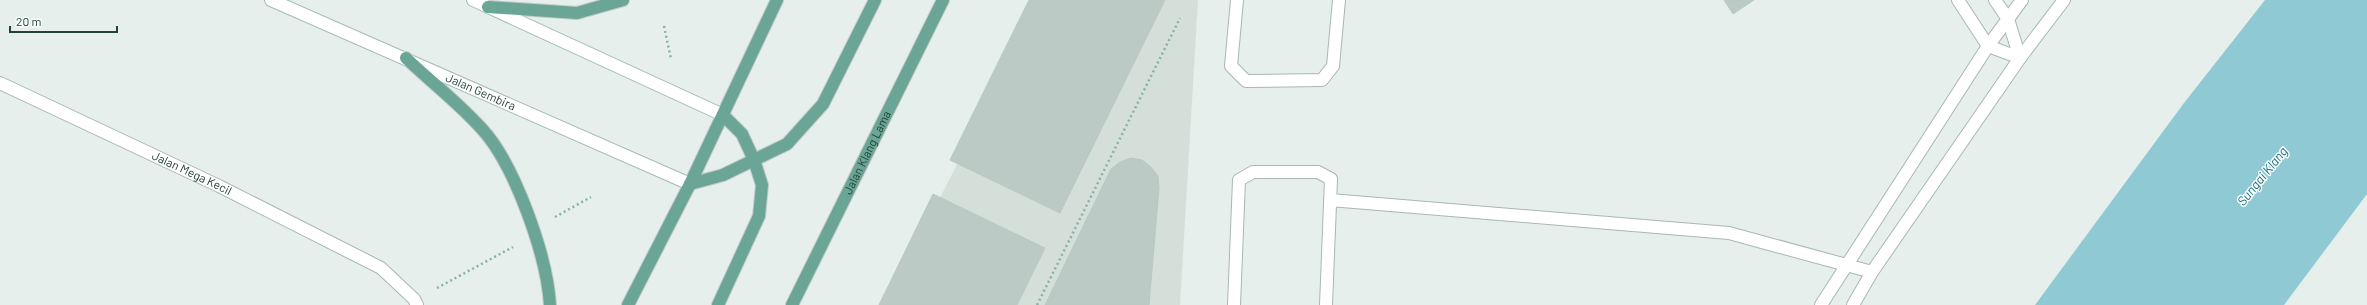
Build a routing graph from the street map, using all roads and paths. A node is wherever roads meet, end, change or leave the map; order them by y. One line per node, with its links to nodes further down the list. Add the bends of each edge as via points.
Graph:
1 (271, 0): 18 (street, Jalan Gembira)
2 (473, 0): 13 (street)
3 (623, 0): 13 (main road, via 577,13)
4 (777, 0): 22 (main road)
5 (875, 0): 23 (main road, via 823,104 787,144)
6 (943, 0): 36 (main road, Jalan Klang Lama)
7 (1237, 0): 8 (street, via 1231,66 1246,81 1322,80 1333,66)
8 (1339, 0)
9 (1958, 0): 17 (street)
10 (1995, 0): 15 (street)
11 (2022, 0): 15 (street)
12 (2064, 0): 19 (street)
13 (488, 7): 22 (street)
14 (1180, 18): 37 (path)
15 (2008, 19): 17 (street); 19 (street)
16 (664, 26): 20 (path)
17 (1988, 46): 19 (street); 29 (street)
18 (406, 58): 24 (street, Jalan Gembira); 33 (main road, via 482,129 514,179 549,285)
19 (2020, 58): 30 (street)
20 (671, 59)
21 (0, 83): 32 (street, Jalan Mega Kecil, via 219,186 381,268)
22 (723, 115): 23 (main road, via 742,134); 24 (main road)
23 (754, 160): 24 (main road, via 724,175); 35 (main road, via 762,185 759,216)
24 (690, 184): 34 (main road)
25 (591, 197): 27 (path)
26 (1330, 200): 29 (street, via 1729,233); 38 (street, via 1331,179 1318,172 1253,172 1239,180); 39 (street)
27 (549, 220)
28 (516, 246): 31 (path)
29 (1845, 265): 30 (street); 40 (street)
30 (1872, 272): 41 (street)
31 (448, 283)
32 (418, 305)
33 (550, 305)
34 (628, 305)
35 (718, 305)
36 (792, 305)
37 (1037, 305)
38 (1234, 305)
39 (1326, 305)
40 (1821, 305)
41 (1853, 305)

